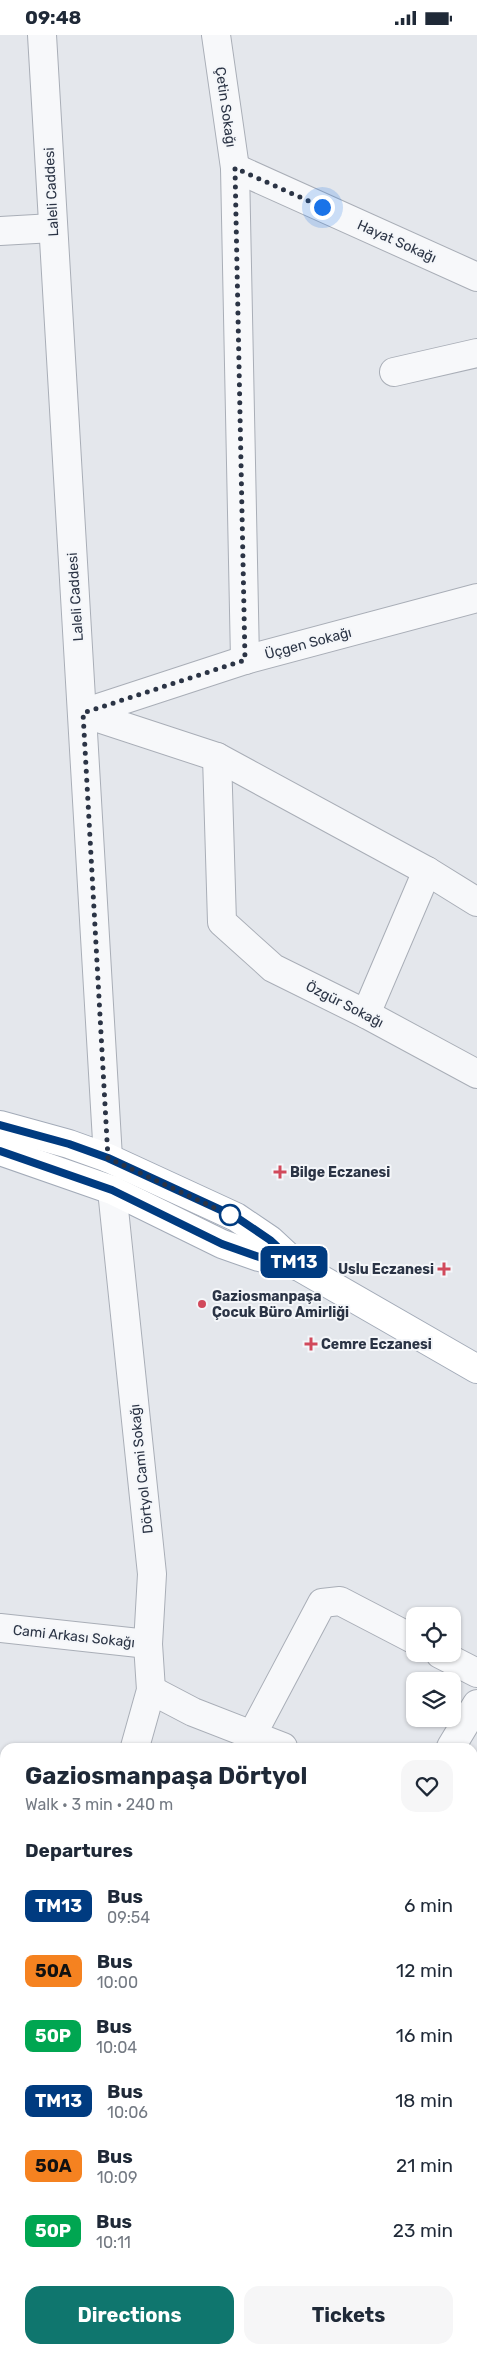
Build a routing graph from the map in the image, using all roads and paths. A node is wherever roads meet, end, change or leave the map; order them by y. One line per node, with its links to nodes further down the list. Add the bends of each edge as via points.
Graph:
1 (42, 35): 4 (street, Laleli Caddesi)
2 (216, 35): 3 (street, Çetin Sokağı)
3 (235, 168): 6 (street, Hayat Sokağı); 10 (street, Çetin Sokağı)
4 (52, 228): 5 (street); 11 (street, Laleli Caddesi)
5 (0, 231)
6 (477, 277)
7 (477, 353): 8 (street)
8 (394, 372)
9 (477, 598): 10 (street, Üçgen Sokağı)
10 (245, 660): 11 (street, Üçgen Sokağı)
11 (83, 713): 12 (street); 19 (street, Laleli Caddesi)
12 (217, 757): 13 (street); 15 (street, Özgür Sokağı, via 222,922 272,968)
13 (427, 871): 14 (street); 15 (street)
14 (477, 902)
15 (366, 1014): 16 (street, Özgür Sokağı)
16 (477, 1074)
17 (0, 1125): 19 (main road)
18 (0, 1151): 20 (main road)
19 (108, 1158): 20 (main road); 21 (main road, via 236,1217 270,1240)
20 (112, 1190): 21 (main road, via 222,1244); 25 (street, Dörtyol Cami Sokağı, via 152,1574)
21 (298, 1266): 22 (main road)
22 (477, 1369)
23 (0, 1628): 25 (street, Cami Arkası Sokağı)
24 (406, 1636): 30 (street, via 340,1601 322,1603)
25 (148, 1644): 28 (street, Dörtyol Cami Sokağı)
26 (456, 1662): 27 (street)
27 (477, 1673)
28 (151, 1690): 30 (street, via 193,1712); 31 (street, Dörtyol Cami Sokağı)
29 (477, 1704): 33 (street)
30 (252, 1735): 32 (street)
31 (136, 1743)
32 (273, 1743)
33 (453, 1743)

